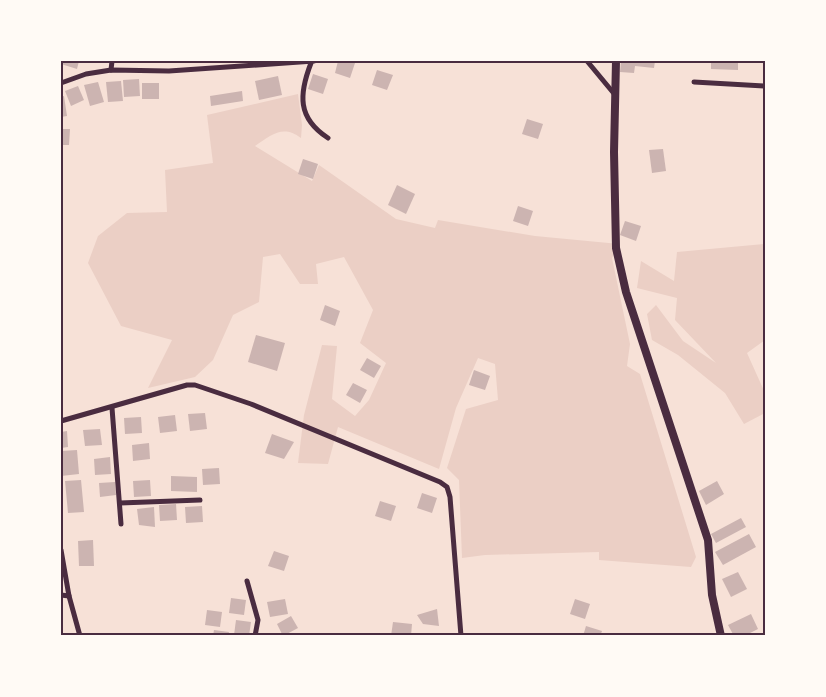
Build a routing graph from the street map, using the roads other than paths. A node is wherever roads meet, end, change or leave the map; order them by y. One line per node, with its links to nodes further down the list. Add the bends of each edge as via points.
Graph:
1 (112, 61): 5 (street)
2 (587, 61): 9 (street)
3 (616, 61): 9 (street)
4 (313, 62): 5 (street, via 169,71); 10 (street, via 302,86 302,101 315,128)
5 (111, 70): 7 (street)
6 (694, 82): 8 (street)
7 (61, 83)
8 (765, 86)
9 (616, 97): 23 (street, via 616,248 626,292 708,540 712,595)
10 (328, 138)
11 (112, 408): 12 (street); 14 (street); 22 (street, via 186,385 204,387 440,482 447,487 450,497)
12 (61, 421)
13 (200, 500): 14 (street)
14 (120, 503): 15 (street)
15 (121, 524)
16 (61, 550): 19 (street)
17 (247, 580): 21 (street, via 258,620)
18 (61, 595): 19 (street)
19 (70, 596): 20 (street)
20 (80, 636)
21 (256, 636)
22 (461, 636)
23 (721, 636)

